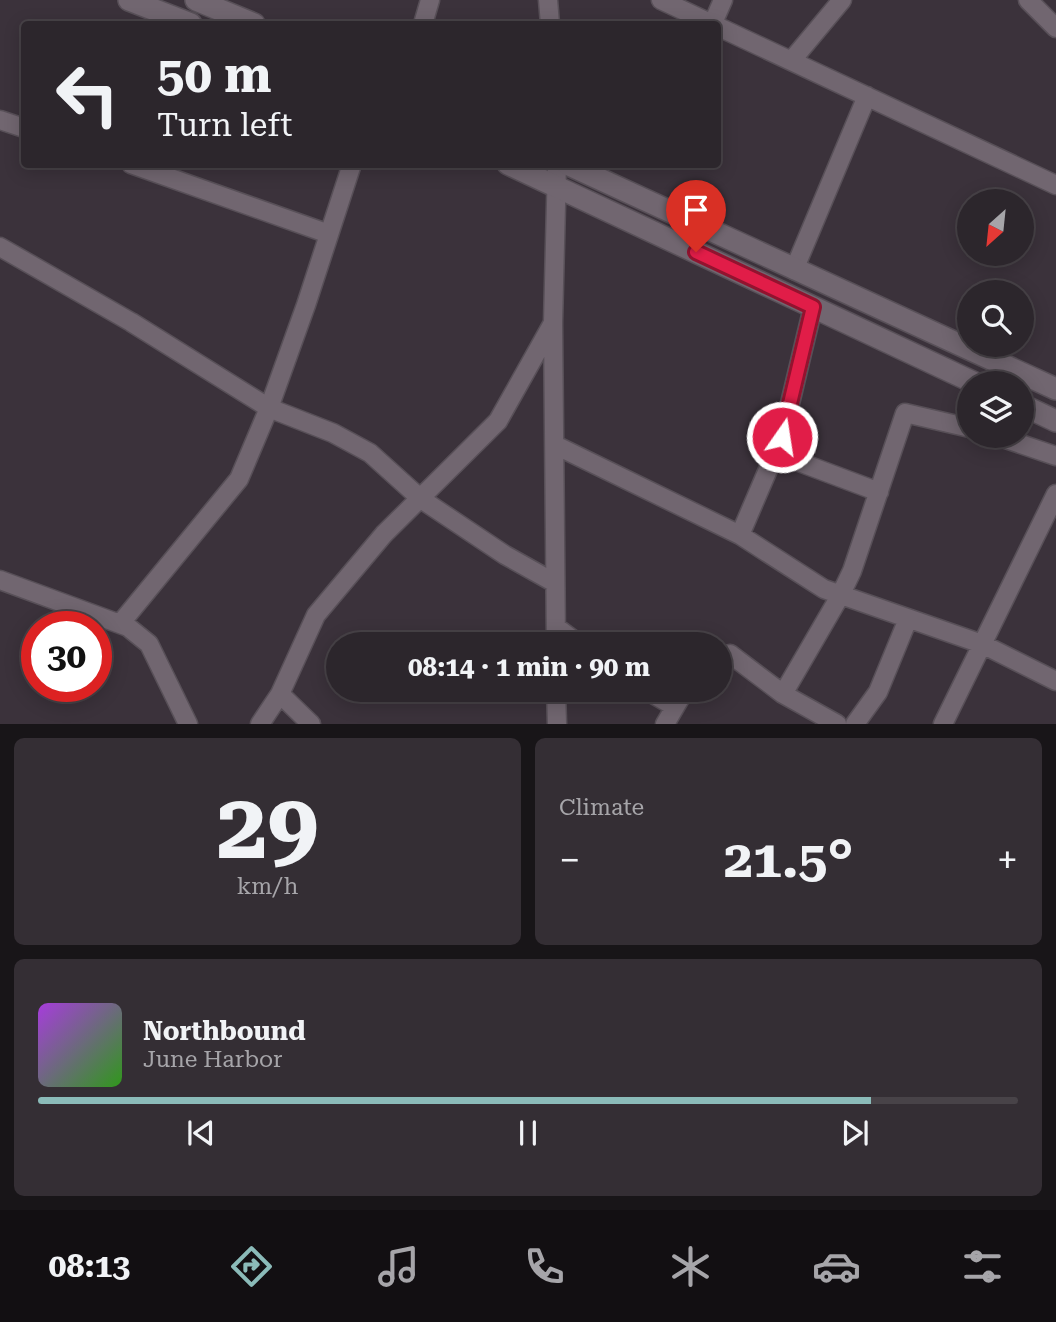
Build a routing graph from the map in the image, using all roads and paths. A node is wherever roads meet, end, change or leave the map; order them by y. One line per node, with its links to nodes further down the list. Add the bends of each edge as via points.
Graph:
1 (129, 0): 9 (street)
2 (196, 0): 10 (street)
3 (430, 0): 11 (street)
4 (548, 0): 12 (street)
5 (661, 0): 13 (street)
6 (723, 0): 14 (street)
7 (842, 0): 17 (street)
8 (1028, 0): 15 (street)
9 (183, 21)
10 (247, 21)
11 (423, 21)
12 (550, 21)
13 (708, 21)
14 (714, 21)
15 (1054, 21)
16 (721, 27): 17 (street)
17 (792, 60): 18 (street)
18 (867, 96): 26 (street); 29 (street)
19 (0, 120): 20 (street)
20 (21, 127)
21 (142, 168): 27 (street)
22 (351, 168): 27 (street)
23 (525, 168): 25 (street)
24 (576, 168): 29 (street)
25 (556, 175): 30 (street); 31 (street)
26 (1056, 185)
27 (329, 234): 34 (street)
28 (0, 247): 34 (street)
29 (794, 270): 33 (street)
30 (813, 307): 32 (street); 40 (street)
31 (554, 323): 38 (street); 44 (street, via 498,421)
32 (957, 375)
33 (1056, 389)
34 (269, 408): 44 (street, via 334,433 370,453); 50 (street, via 239,479)
35 (1034, 411): 36 (street)
36 (1056, 421)
37 (957, 425): 42 (street, via 905,413)
38 (555, 446): 45 (street); 46 (street)
39 (1032, 448): 41 (street)
40 (775, 453): 42 (street); 45 (street)
41 (1056, 456)
42 (879, 492): 48 (street)
43 (1056, 494): 52 (street)
44 (421, 499): 46 (street); 55 (street, via 384,534 316,615)
45 (740, 535): 48 (street)
46 (555, 583): 51 (street)
47 (3, 586): 50 (street)
48 (840, 596): 49 (street); 56 (street)
49 (908, 620): 52 (street); 67 (street, via 878,692)
50 (120, 624): 61 (street, via 149,644)
51 (556, 632)
52 (982, 644): 54 (street); 68 (street)
53 (732, 656): 56 (street)
54 (1056, 681)
55 (279, 694): 62 (street); 63 (street)
56 (783, 695): 66 (street)
57 (556, 702): 64 (street)
58 (666, 702): 60 (street)
59 (678, 702): 60 (street)
60 (675, 707): 65 (street)
61 (188, 723)
62 (260, 723)
63 (311, 723)
64 (557, 723)
65 (665, 723)
66 (837, 723)
67 (855, 723)
68 (943, 723)

